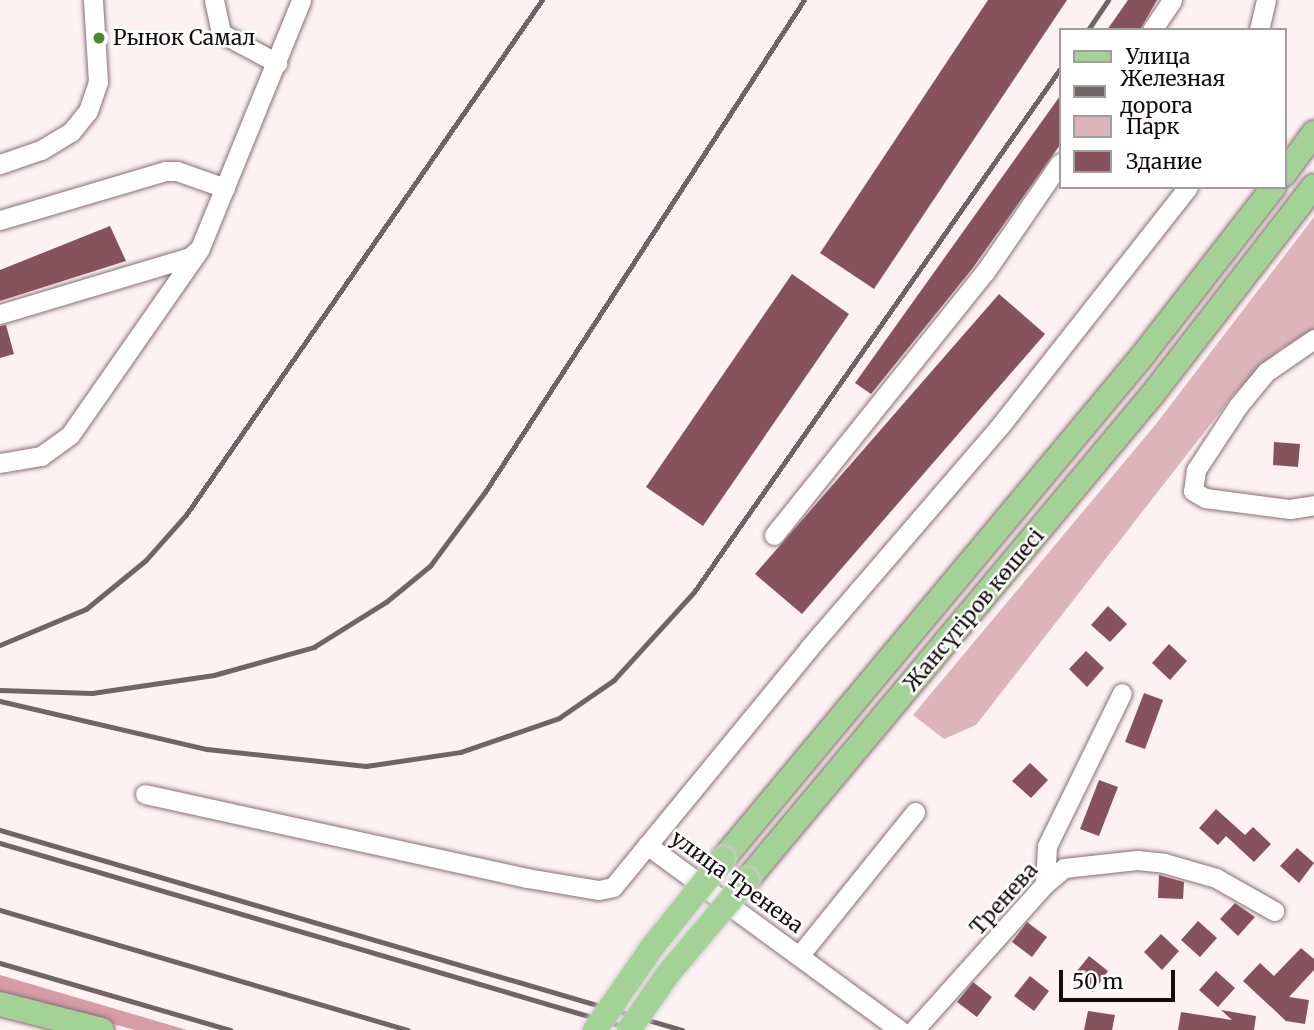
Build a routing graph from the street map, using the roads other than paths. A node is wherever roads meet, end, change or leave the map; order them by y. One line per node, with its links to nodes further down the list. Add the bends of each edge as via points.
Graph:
1 (93, 0): 10 (street, via 98,82 88,111 71,132 41,150)
2 (214, 0): 8 (street, via 221,33)
3 (301, 0): 8 (street)
4 (1172, 0): 6 (street)
5 (1266, 0): 7 (street)
6 (1153, 28)
7 (1259, 28)
8 (276, 63): 14 (street)
9 (1314, 132): 12 (main road)
10 (0, 164)
11 (1058, 166): 23 (street, via 960,305)
12 (1286, 171)
13 (1314, 186): 35 (main road, Жансүгіров көшесі, bridge, via 1152,395 668,974)
14 (225, 188): 17 (street, via 177,170 165,171); 18 (street)
15 (1186, 189): 27 (street, via 1000,426)
16 (1271, 189): 34 (main road, Жансүгіров көшесі, bridge, via 1135,365 653,946)
17 (0, 220)
18 (200, 248): 19 (street, via 190,257); 21 (street, via 70,435 41,456)
19 (0, 314)
20 (1314, 339): 22 (street, via 1266,372 1238,406 1196,470 1194,491 1205,498 1290,509)
21 (0, 463)
22 (1314, 505)
23 (774, 535)
24 (1122, 693): 28 (street, via 1047,846)
25 (145, 794): 27 (street, via 599,890 613,887)
26 (915, 812): 30 (street, улица Тренева)
27 (647, 845): 30 (street, улица Тренева)
28 (1045, 884): 29 (street, Тренева, via 1064,868 1137,860 1216,878); 37 (street, Тренева)
29 (1274, 911)
30 (799, 956): 36 (street, улица Тренева)
31 (0, 1004): 32 (main road)
32 (71, 1026): 33 (main road)
33 (102, 1030)
34 (596, 1030)
35 (629, 1030)
36 (900, 1030)
37 (914, 1030)

